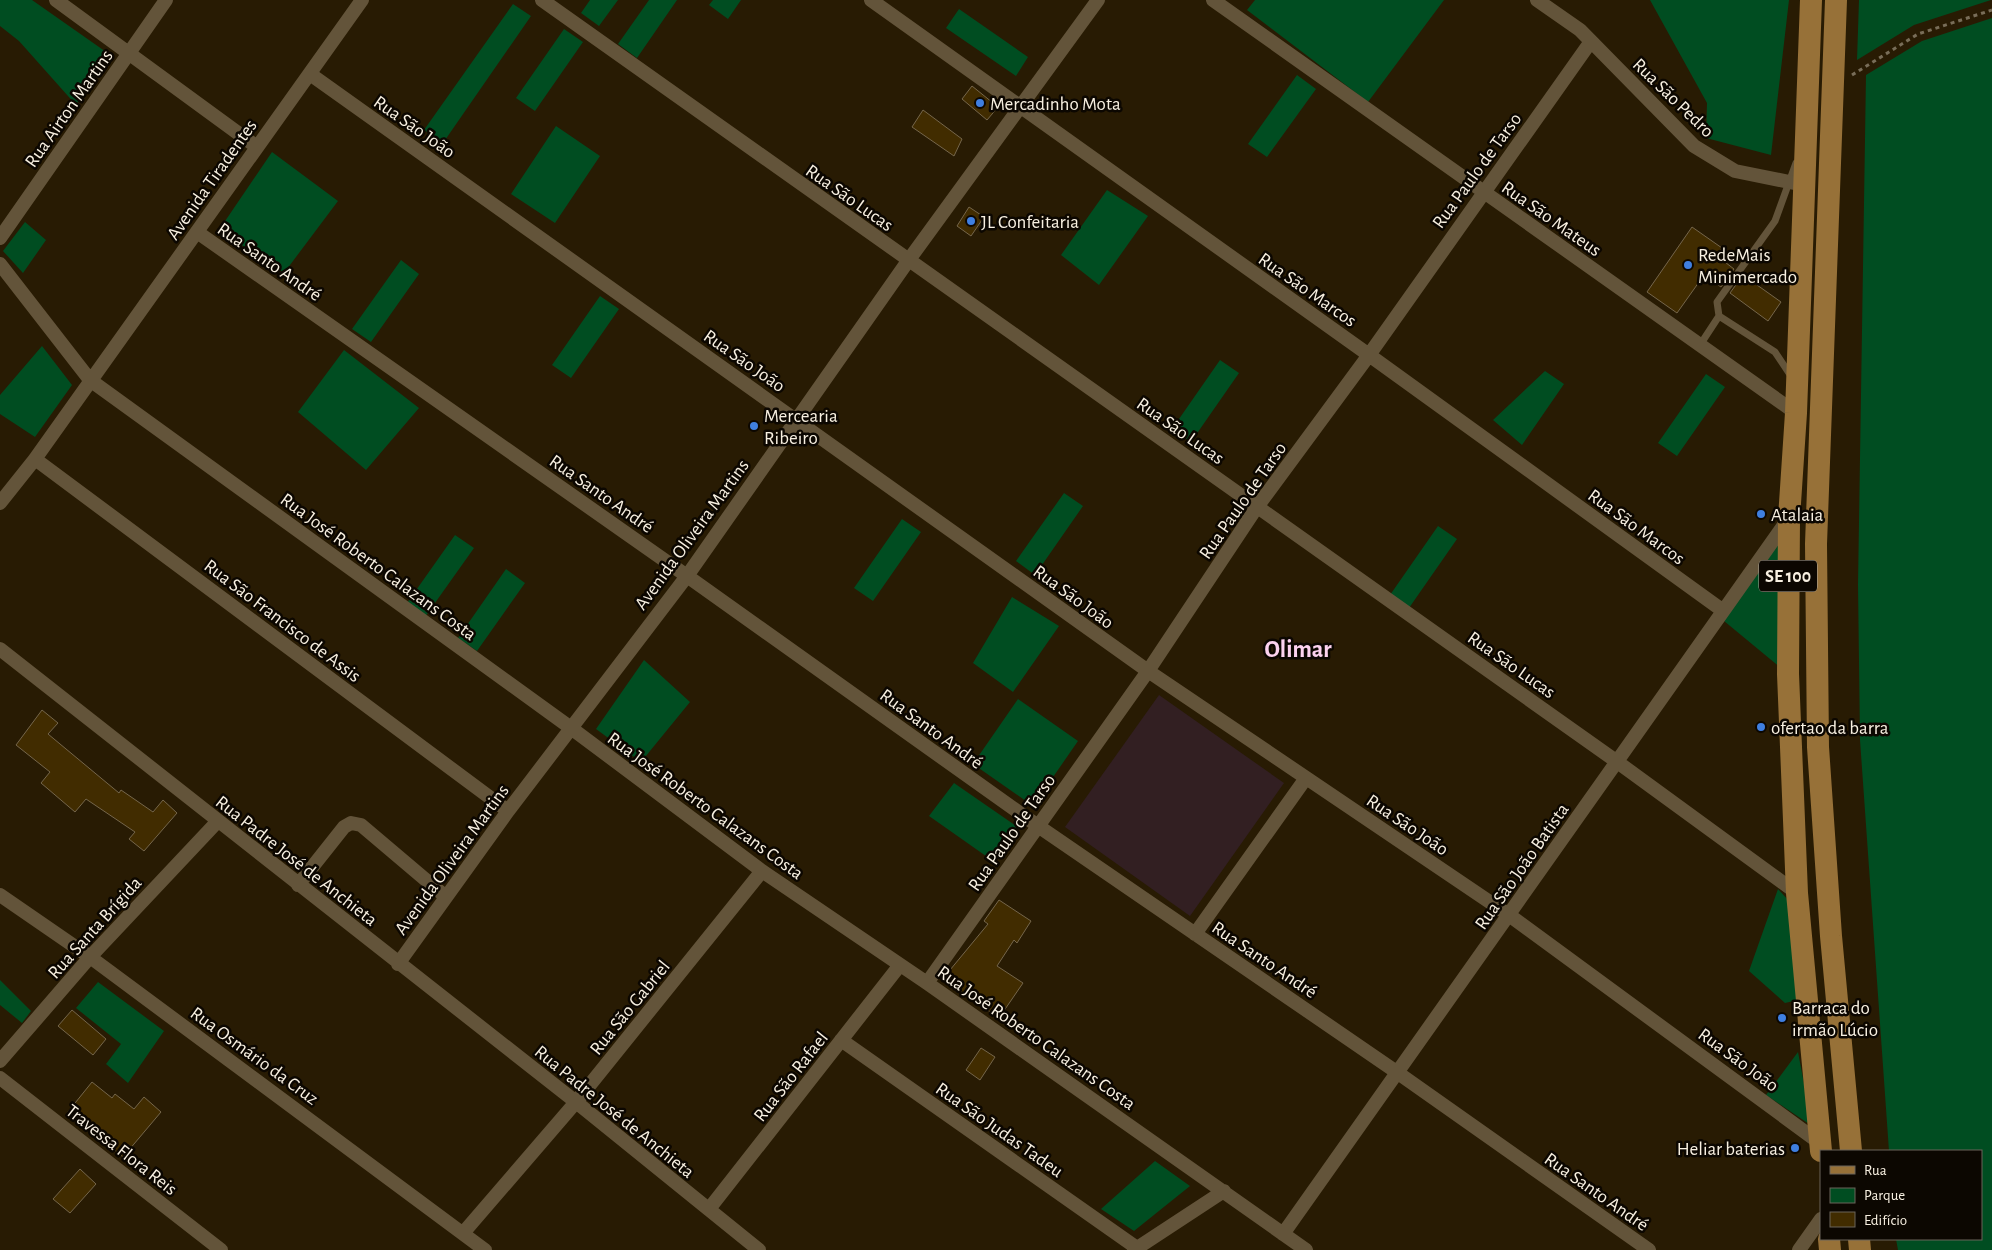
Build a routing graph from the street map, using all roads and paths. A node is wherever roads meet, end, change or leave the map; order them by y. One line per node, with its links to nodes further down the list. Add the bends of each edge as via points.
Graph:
1 (56, 0): 13 (street)
2 (166, 0): 13 (street, Rua Airton Martins)
3 (362, 0): 14 (street, Avenida Tiradentes)
4 (542, 0): 22 (street, Rua São Lucas)
5 (871, 0): 16 (street, Rua São Marcos)
6 (1098, 0): 16 (street, Avenida Oliveira Martins)
7 (1213, 0): 19 (street, Rua São Mateus)
8 (1537, 0): 12 (street, Rua São Pedro)
9 (1811, 0): 18 (main road, SE 100, via 1806,135)
10 (1836, 0): 62 (main road, SE 100, via 1816,544 1818,746)
11 (1992, 10): 15 (path, via 1918,34)
12 (1593, 43): 18 (street, Rua São Pedro, via 1694,146 1735,171); 19 (street, Rua Paulo de Tarso)
13 (128, 54): 17 (street); 21 (street, Rua Airton Martins)
14 (310, 74): 17 (street, Avenida Tiradentes); 30 (street, Rua São João)
15 (1850, 77)
16 (1021, 108): 22 (street, Avenida Oliveira Martins); 26 (street, Rua São Marcos)
17 (257, 147): 20 (street, Avenida Tiradentes)
18 (1797, 184): 24 (lane, via 1775,221 1717,302); 28 (main road, SE 100)
19 (1482, 192): 25 (street, Rua São Mateus); 26 (street, Rua Paulo de Tarso)
20 (197, 232): 27 (street, Avenida Tiradentes); 35 (street, Rua Santo André)
21 (0, 238)
22 (908, 261): 30 (street, Avenida Oliveira Martins); 33 (street, Rua São Lucas)
23 (0, 264): 27 (street)
24 (1719, 316): 25 (lane); 28 (lane, via 1775,352)
25 (1700, 345): 29 (street, Rua São Mateus)
26 (1369, 355): 33 (street, Rua Paulo de Tarso); 36 (street, Rua São Marcos)
27 (90, 380): 31 (street, Avenida Tiradentes); 39 (street, Rua José Roberto Calazans Costa)
28 (1797, 385): 29 (main road, SE 100)
29 (1796, 413): 34 (main road, SE 100)
30 (796, 419): 35 (street, Avenida Oliveira Martins); 38 (street, Rua São João)
31 (35, 459): 32 (street, Avenida Tiradentes); 42 (street, Rua São Francisco de Assis)
32 (0, 503)
33 (1257, 507): 38 (street, Rua Paulo de Tarso); 40 (street, Rua São Lucas)
34 (1788, 518): 36 (street, Rua São João Batista); 47 (main road, SE 100, via 1788,674)
35 (687, 576): 39 (street, Avenida Oliveira Martins); 44 (street, Rua Santo André)
36 (1722, 610): 40 (street, Rua São João Batista)
37 (0, 649): 43 (street, Rua Padre José de Anchieta)
38 (1148, 672): 41 (street, Rua São João); 44 (street, Rua Paulo de Tarso)
39 (570, 728): 42 (street, Avenida Oliveira Martins); 45 (street, Rua José Roberto Calazans Costa)
40 (1616, 762): 47 (street, Rua São Lucas); 50 (street, Rua São João Batista)
41 (1306, 778): 50 (street, Rua São João); 51 (street)
42 (508, 811): 49 (street, Avenida Oliveira Martins)
43 (218, 821): 46 (street, Rua Padre José de Anchieta); 52 (street, Rua Santa Brígida)
44 (1038, 826): 51 (street, Rua Santo André); 55 (street, Rua Paulo de Tarso)
45 (762, 871): 54 (street, Rua José Roberto Calazans Costa); 60 (street, Rua São Gabriel)
46 (298, 885): 49 (street, via 344,827 351,823 361,826); 53 (street, Rua Padre José de Anchieta)
47 (1797, 892): 61 (main road, SE 100)
48 (0, 895): 52 (street, Rua Osmário da Cruz)
49 (446, 897): 53 (street, Avenida Oliveira Martins)
50 (1509, 915): 58 (street, Rua São João Batista); 61 (street, Rua São João)
51 (1196, 934): 58 (street, Rua Santo André)
52 (90, 957): 57 (street, Rua Santa Brígida); 66 (street, Rua Osmário da Cruz)
53 (398, 964): 60 (street, Rua Padre José de Anchieta)
54 (900, 965): 55 (street, Rua José Roberto Calazans Costa); 56 (street, Rua São Rafael)
55 (927, 983): 63 (street, Rua José Roberto Calazans Costa)
56 (841, 1040): 64 (street, Rua São Rafael); 68 (street, Rua São Judas Tadeu)
57 (0, 1061)
58 (1398, 1073): 67 (street, Rua São João Batista); 73 (street, Rua Santo André)
59 (0, 1078): 69 (street, Travessa Flora Reis)
60 (576, 1102): 64 (street, Rua Padre José de Anchieta); 66 (street, Rua São Gabriel)
61 (1821, 1147)
62 (1851, 1150)
63 (1224, 1191): 67 (street, Rua José Roberto Calazans Costa); 68 (street)
64 (709, 1209): 71 (street, Rua Padre José de Anchieta)
65 (1820, 1220): 74 (street)
66 (464, 1232): 70 (street, Rua Osmário da Cruz)
67 (1283, 1234): 72 (street, Rua José Roberto Calazans Costa)
68 (1136, 1249)
69 (220, 1250)
70 (485, 1250)
71 (759, 1250)
72 (1306, 1250)
73 (1649, 1250)
74 (1799, 1250)

